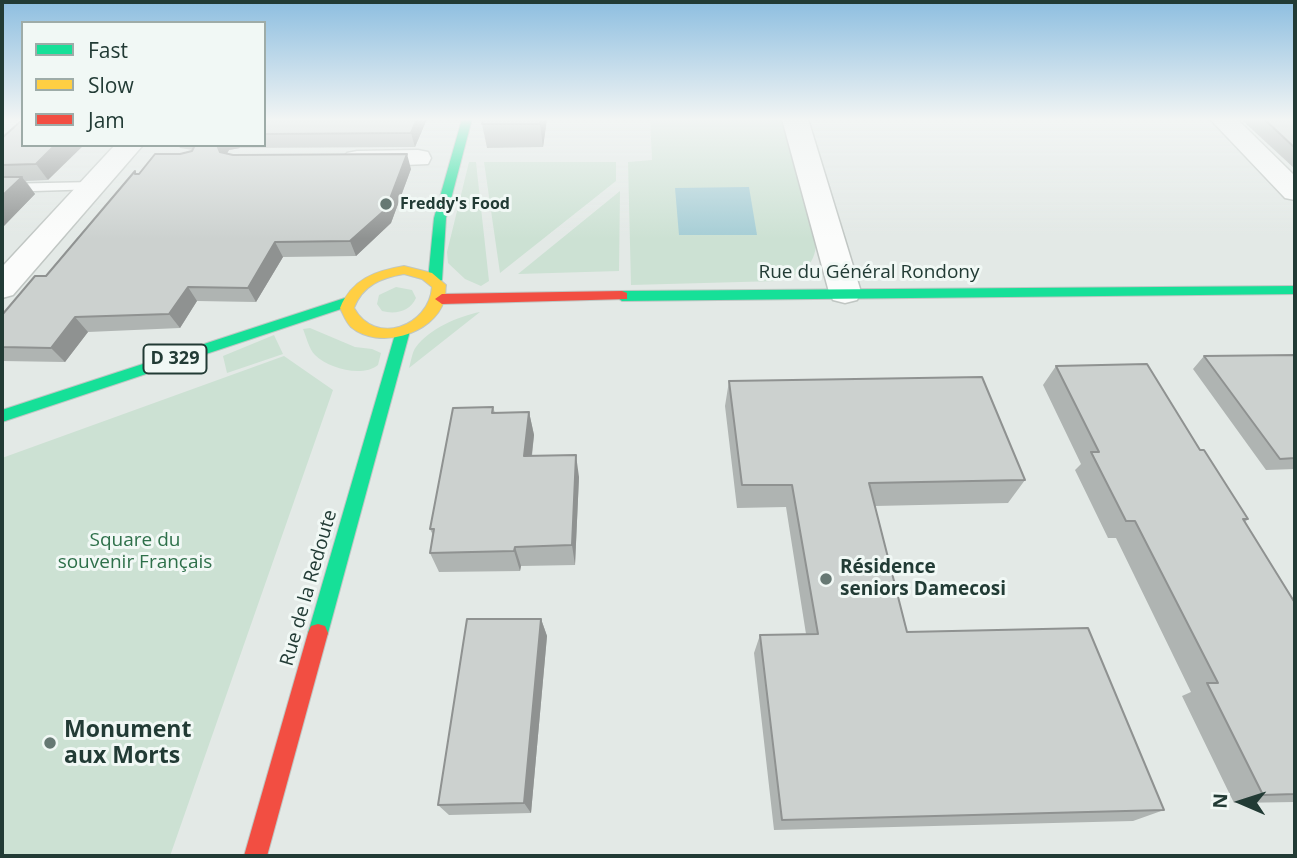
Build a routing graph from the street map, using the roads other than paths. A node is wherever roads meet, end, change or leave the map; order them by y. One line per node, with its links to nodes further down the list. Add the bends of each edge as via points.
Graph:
1 (126, 159): 5 (street)
2 (456, 159): 8 (street)
3 (807, 159): 15 (street)
4 (1262, 159): 7 (street)
5 (93, 186): 6 (lane); 13 (street)
6 (2, 188)
7 (1295, 192)
8 (441, 210): 9 (street); 12 (street, via 434,249)
9 (423, 240)
10 (409, 255): 11 (street)
11 (384, 273): 12 (street, via 419,272); 17 (street, via 357,288)
12 (435, 280): 16 (street)
13 (2, 287)
14 (1295, 290): 15 (street, Rue du Général Rondony)
15 (845, 292): 16 (street, Rue du Général Rondony)
16 (442, 299): 18 (street, via 430,317)
17 (348, 302): 18 (street, via 348,315 358,326 375,332); 19 (street, D 329)
18 (403, 331): 20 (street, Rue de la Redoute)
19 (2, 416)
20 (255, 856)

